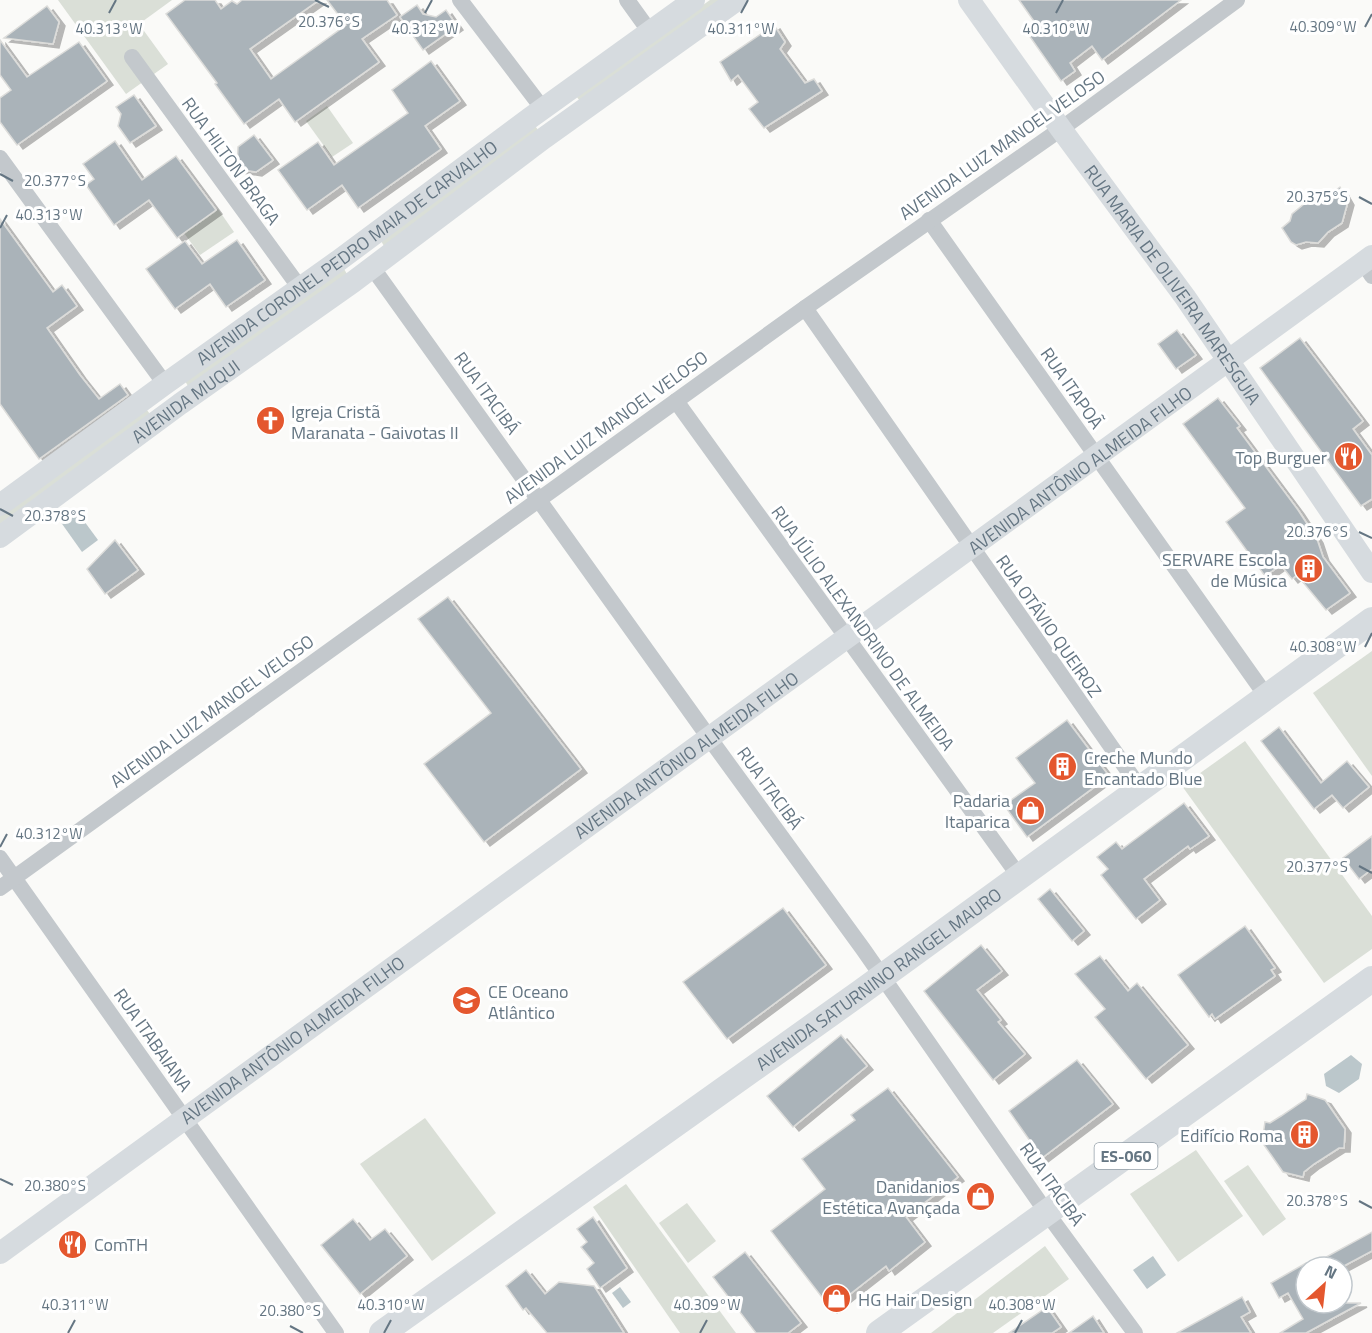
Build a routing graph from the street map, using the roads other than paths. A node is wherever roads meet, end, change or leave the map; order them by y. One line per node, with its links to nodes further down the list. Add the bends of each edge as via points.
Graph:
1 (460, 0): 9 (street)
2 (627, 0): 7 (street)
3 (694, 0): 7 (street, AVENIDA CORONEL PEDRO MAIA DE CARVALHO)
4 (737, 0): 10 (street, AVENIDA CORONEL PEDRO MAIA DE CARVALHO)
5 (969, 0): 11 (street, RUA MARIA DE OLIVEIRA MARESGUIA)
6 (1237, 0): 11 (street, AVENIDA LUIZ MANOEL VELOSO)
7 (650, 32): 9 (street, AVENIDA CORONEL PEDRO MAIA DE CARVALHO)
8 (132, 57): 17 (street, RUA HILTON BRAGA)
9 (543, 109): 10 (street); 14 (street, AVENIDA CORONEL PEDRO MAIA DE CARVALHO)
10 (557, 129): 16 (street, AVENIDA CORONEL PEDRO MAIA DE CARVALHO)
11 (1061, 129): 13 (street, AVENIDA LUIZ MANOEL VELOSO); 19 (street, RUA MARIA DE OLIVEIRA MARESGUIA)
12 (0, 158): 20 (street)
13 (929, 220): 18 (street, AVENIDA LUIZ MANOEL VELOSO); 23 (street, RUA ITAPOÃ)
14 (358, 246): 16 (street); 17 (street, AVENIDA CORONEL PEDRO MAIA DE CARVALHO)
15 (1369, 265): 19 (street, AVENIDA ANTÔNIO ALMEIDA FILHO)
16 (372, 267): 22 (street, AVENIDA MUQUI); 24 (street, RUA ITACIBÁ)
17 (300, 288): 20 (street, AVENIDA CORONEL PEDRO MAIA DE CARVALHO)
18 (805, 308): 21 (street, AVENIDA LUIZ MANOEL VELOSO); 27 (street, RUA OTÁVIO QUEIROZ)
19 (1229, 360): 23 (street, AVENIDA ANTÔNIO ALMEIDA FILHO); 28 (street, RUA MARIA DE OLIVEIRA MARESGUIA)
20 (165, 384): 22 (street); 25 (street, AVENIDA CORONEL PEDRO MAIA DE CARVALHO)
21 (676, 401): 24 (street, AVENIDA LUIZ MANOEL VELOSO); 30 (street, RUA JÚLIO ALEXANDRINO DE ALMEIDA)
22 (180, 404): 26 (street, AVENIDA MUQUI)
23 (1097, 457): 27 (street, AVENIDA ANTÔNIO ALMEIDA FILHO); 31 (street, RUA ITAPOÃ)
24 (540, 499): 32 (street, RUA ITACIBÁ); 36 (street, AVENIDA LUIZ MANOEL VELOSO)
25 (0, 505)
26 (0, 537)
27 (971, 548): 30 (street, AVENIDA ANTÔNIO ALMEIDA FILHO); 33 (street, RUA OTÁVIO QUEIROZ)
28 (1372, 572)
29 (1372, 620): 31 (main road, AVENIDA SATURNINO RANGEL MAURO)
30 (846, 639): 32 (street, AVENIDA ANTÔNIO ALMEIDA FILHO); 35 (street, RUA JÚLIO ALEXANDRINO DE ALMEIDA)
31 (1267, 697): 33 (main road, AVENIDA SATURNINO RANGEL MAURO)
32 (710, 739): 38 (street, RUA ITACIBÁ); 40 (street, AVENIDA ANTÔNIO ALMEIDA FILHO)
33 (1140, 788): 35 (main road, AVENIDA SATURNINO RANGEL MAURO)
34 (0, 858): 36 (street, RUA ITABAIANA)
35 (1019, 876): 38 (main road, AVENIDA SATURNINO RANGEL MAURO)
36 (14, 877): 37 (street, AVENIDA LUIZ MANOEL VELOSO); 40 (street, RUA ITABAIANA)
37 (0, 888)
38 (882, 976): 41 (street, RUA ITACIBÁ); 44 (main road, AVENIDA SATURNINO RANGEL MAURO)
39 (1372, 979): 41 (main road, ES-060)
40 (184, 1118): 42 (street, AVENIDA ANTÔNIO ALMEIDA FILHO); 43 (street, RUA ITABAIANA)
41 (1047, 1213): 45 (main road, ES-060); 46 (street, RUA ITACIBÁ)
42 (0, 1253)
43 (336, 1333)
44 (381, 1333)
45 (879, 1333)
46 (1135, 1333)

